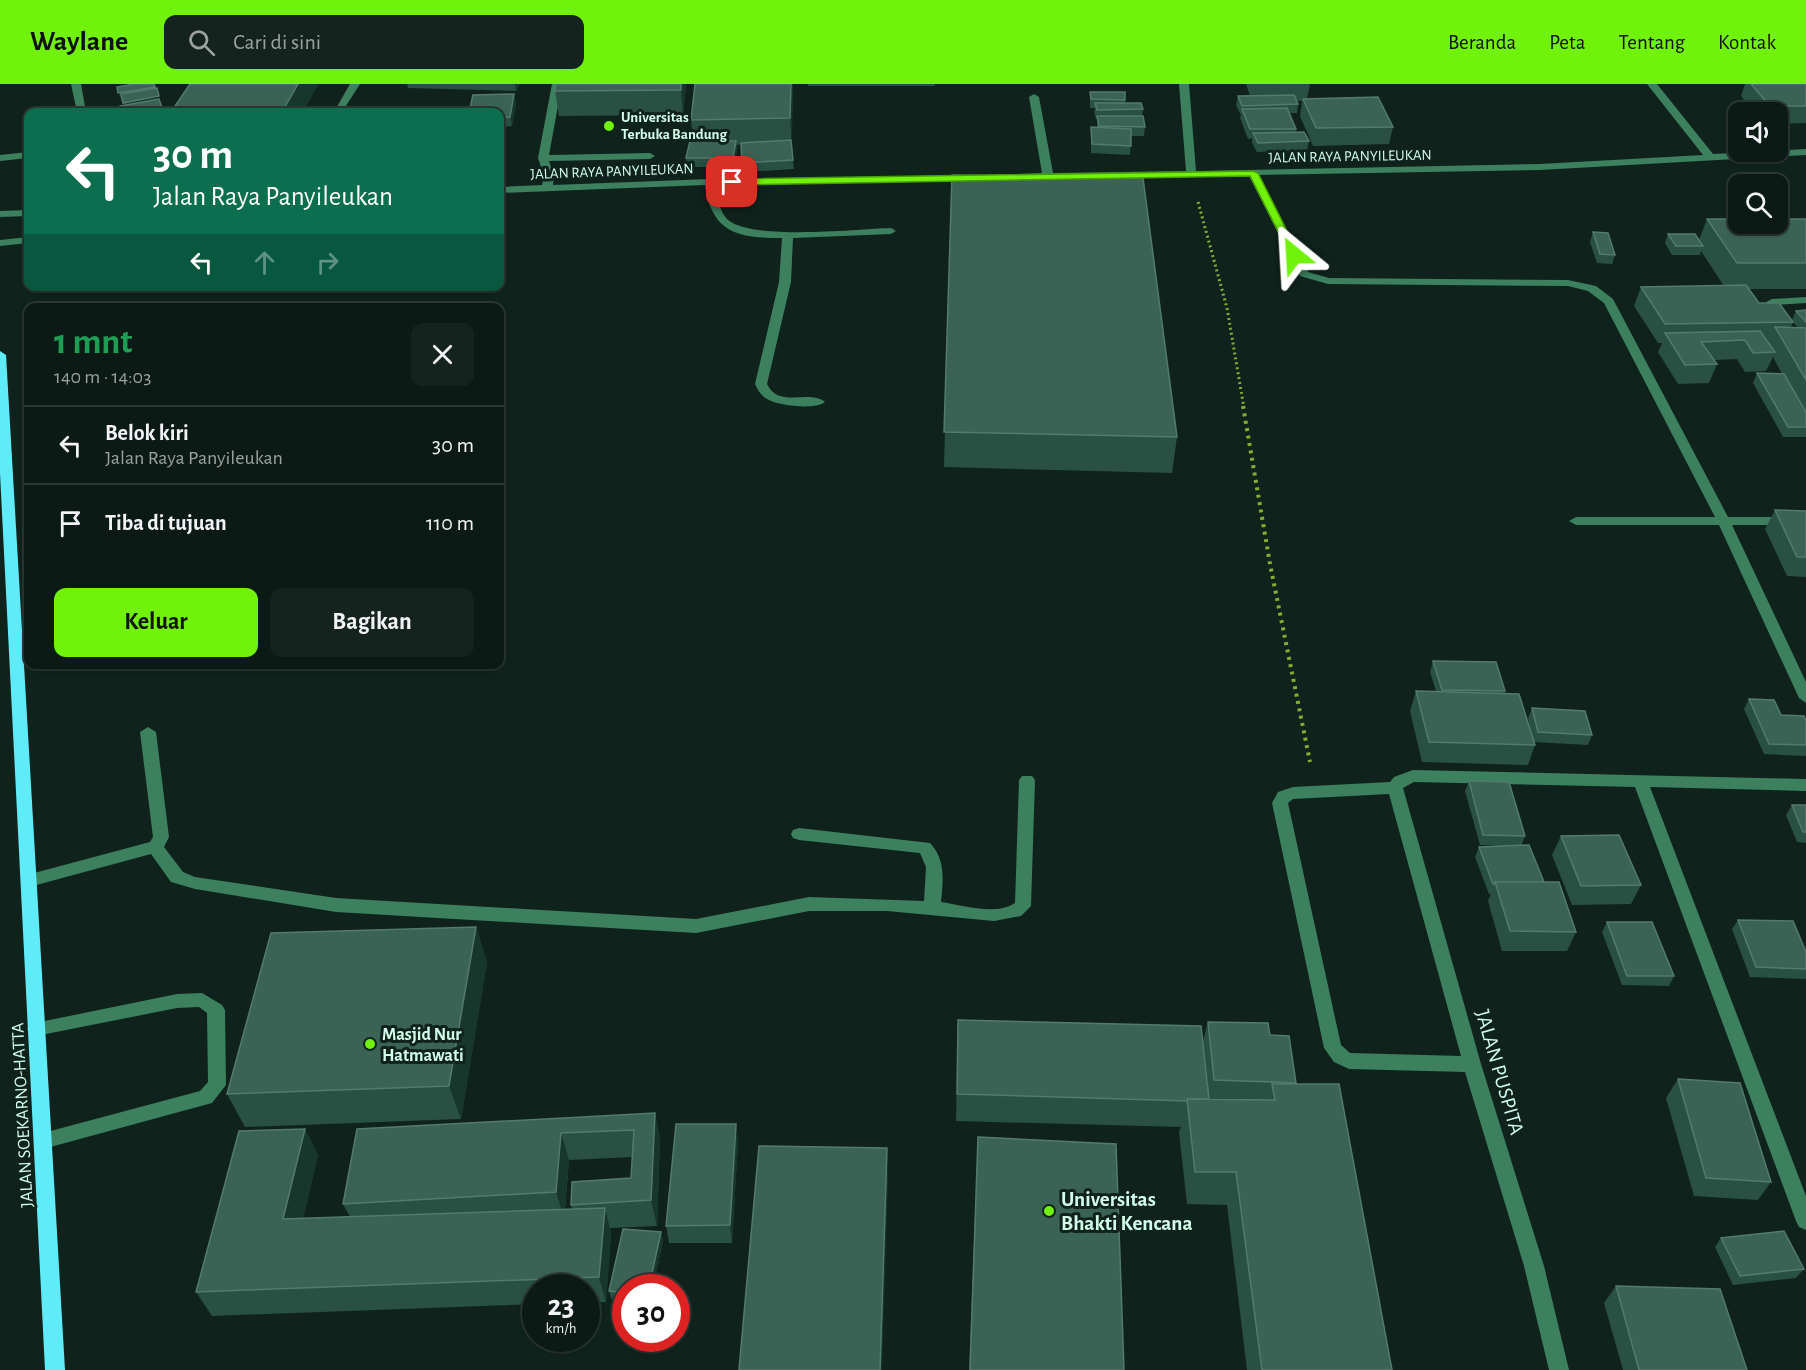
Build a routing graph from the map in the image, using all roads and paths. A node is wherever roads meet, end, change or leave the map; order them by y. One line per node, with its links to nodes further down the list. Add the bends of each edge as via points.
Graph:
1 (76, 84): 7 (street)
2 (355, 84): 8 (street)
3 (557, 84): 14 (street)
4 (1184, 84): 16 (street)
5 (1652, 84): 12 (street)
6 (1034, 97): 17 (street)
7 (81, 108)
8 (340, 108)
9 (1806, 152): 12 (street, JALAN RAYA PANYILEUKAN)
10 (24, 155): 13 (street)
11 (650, 156): 14 (street)
12 (1710, 157): 15 (street, JALAN RAYA PANYILEUKAN, via 1540,166)
13 (0, 158)
14 (543, 158): 21 (street, via 549,176)
15 (1253, 173): 16 (street, JALAN RAYA PANYILEUKAN); 33 (street, via 1304,274 1316,279 1568,283 1592,288 1609,301)
16 (1191, 174): 17 (street, JALAN RAYA PANYILEUKAN); 43 (path, via 1227,308 1270,564)
17 (1048, 176): 19 (street, JALAN RAYA PANYILEUKAN)
18 (990, 177): 20 (street, JALAN RAYA PANYILEUKAN)
19 (1001, 177)
20 (710, 183): 21 (street, JALAN RAYA PANYILEUKAN); 26 (street, via 711,199 720,220 731,229 749,235)
21 (547, 188): 22 (street, JALAN RAYA PANYILEUKAN)
22 (504, 190)
23 (24, 213): 24 (street)
24 (0, 214)
25 (891, 231): 26 (street)
26 (788, 235): 32 (street, via 785,282 761,384 763,393 771,399)
27 (24, 240): 28 (street)
28 (0, 243)
29 (1806, 300): 30 (street)
30 (1772, 302)
31 (0, 355): 36 (main road, JALAN SOEKARNO-HATTA)
32 (819, 402)
33 (1723, 519): 34 (street); 35 (street); 37 (street)
34 (1576, 521)
35 (1806, 521)
36 (22, 635): 46 (main road, JALAN SOEKARNO-HATTA)
37 (1806, 698)
38 (148, 732): 45 (street, via 161,837)
39 (1027, 780): 47 (street, via 1023,906 1016,913 1004,915)
40 (1640, 780): 41 (street); 42 (street, via 1413,776 1399,781); 51 (street)
41 (1806, 786)
42 (1395, 788): 43 (street); 49 (street, JALAN PUSPITA)
43 (1317, 792): 49 (street, via 1293,793 1284,796 1280,803 1333,1048 1349,1061)
44 (799, 834): 47 (street, via 924,847 935,865)
45 (155, 848): 46 (street); 47 (street, via 177,878 336,905 696,926 809,904)
46 (29, 881): 48 (main road, JALAN SOEKARNO-HATTA)
47 (932, 908)
48 (36, 1029): 50 (main road, JALAN SOEKARNO-HATTA); 50 (street, via 177,1001 202,1000 216,1010 217,1085 206,1097)
49 (1472, 1064): 53 (street, JALAN PUSPITA, via 1534,1266)
50 (43, 1141): 52 (main road, JALAN SOEKARNO-HATTA)
51 (1806, 1221)
52 (55, 1370)
53 (1558, 1370)

